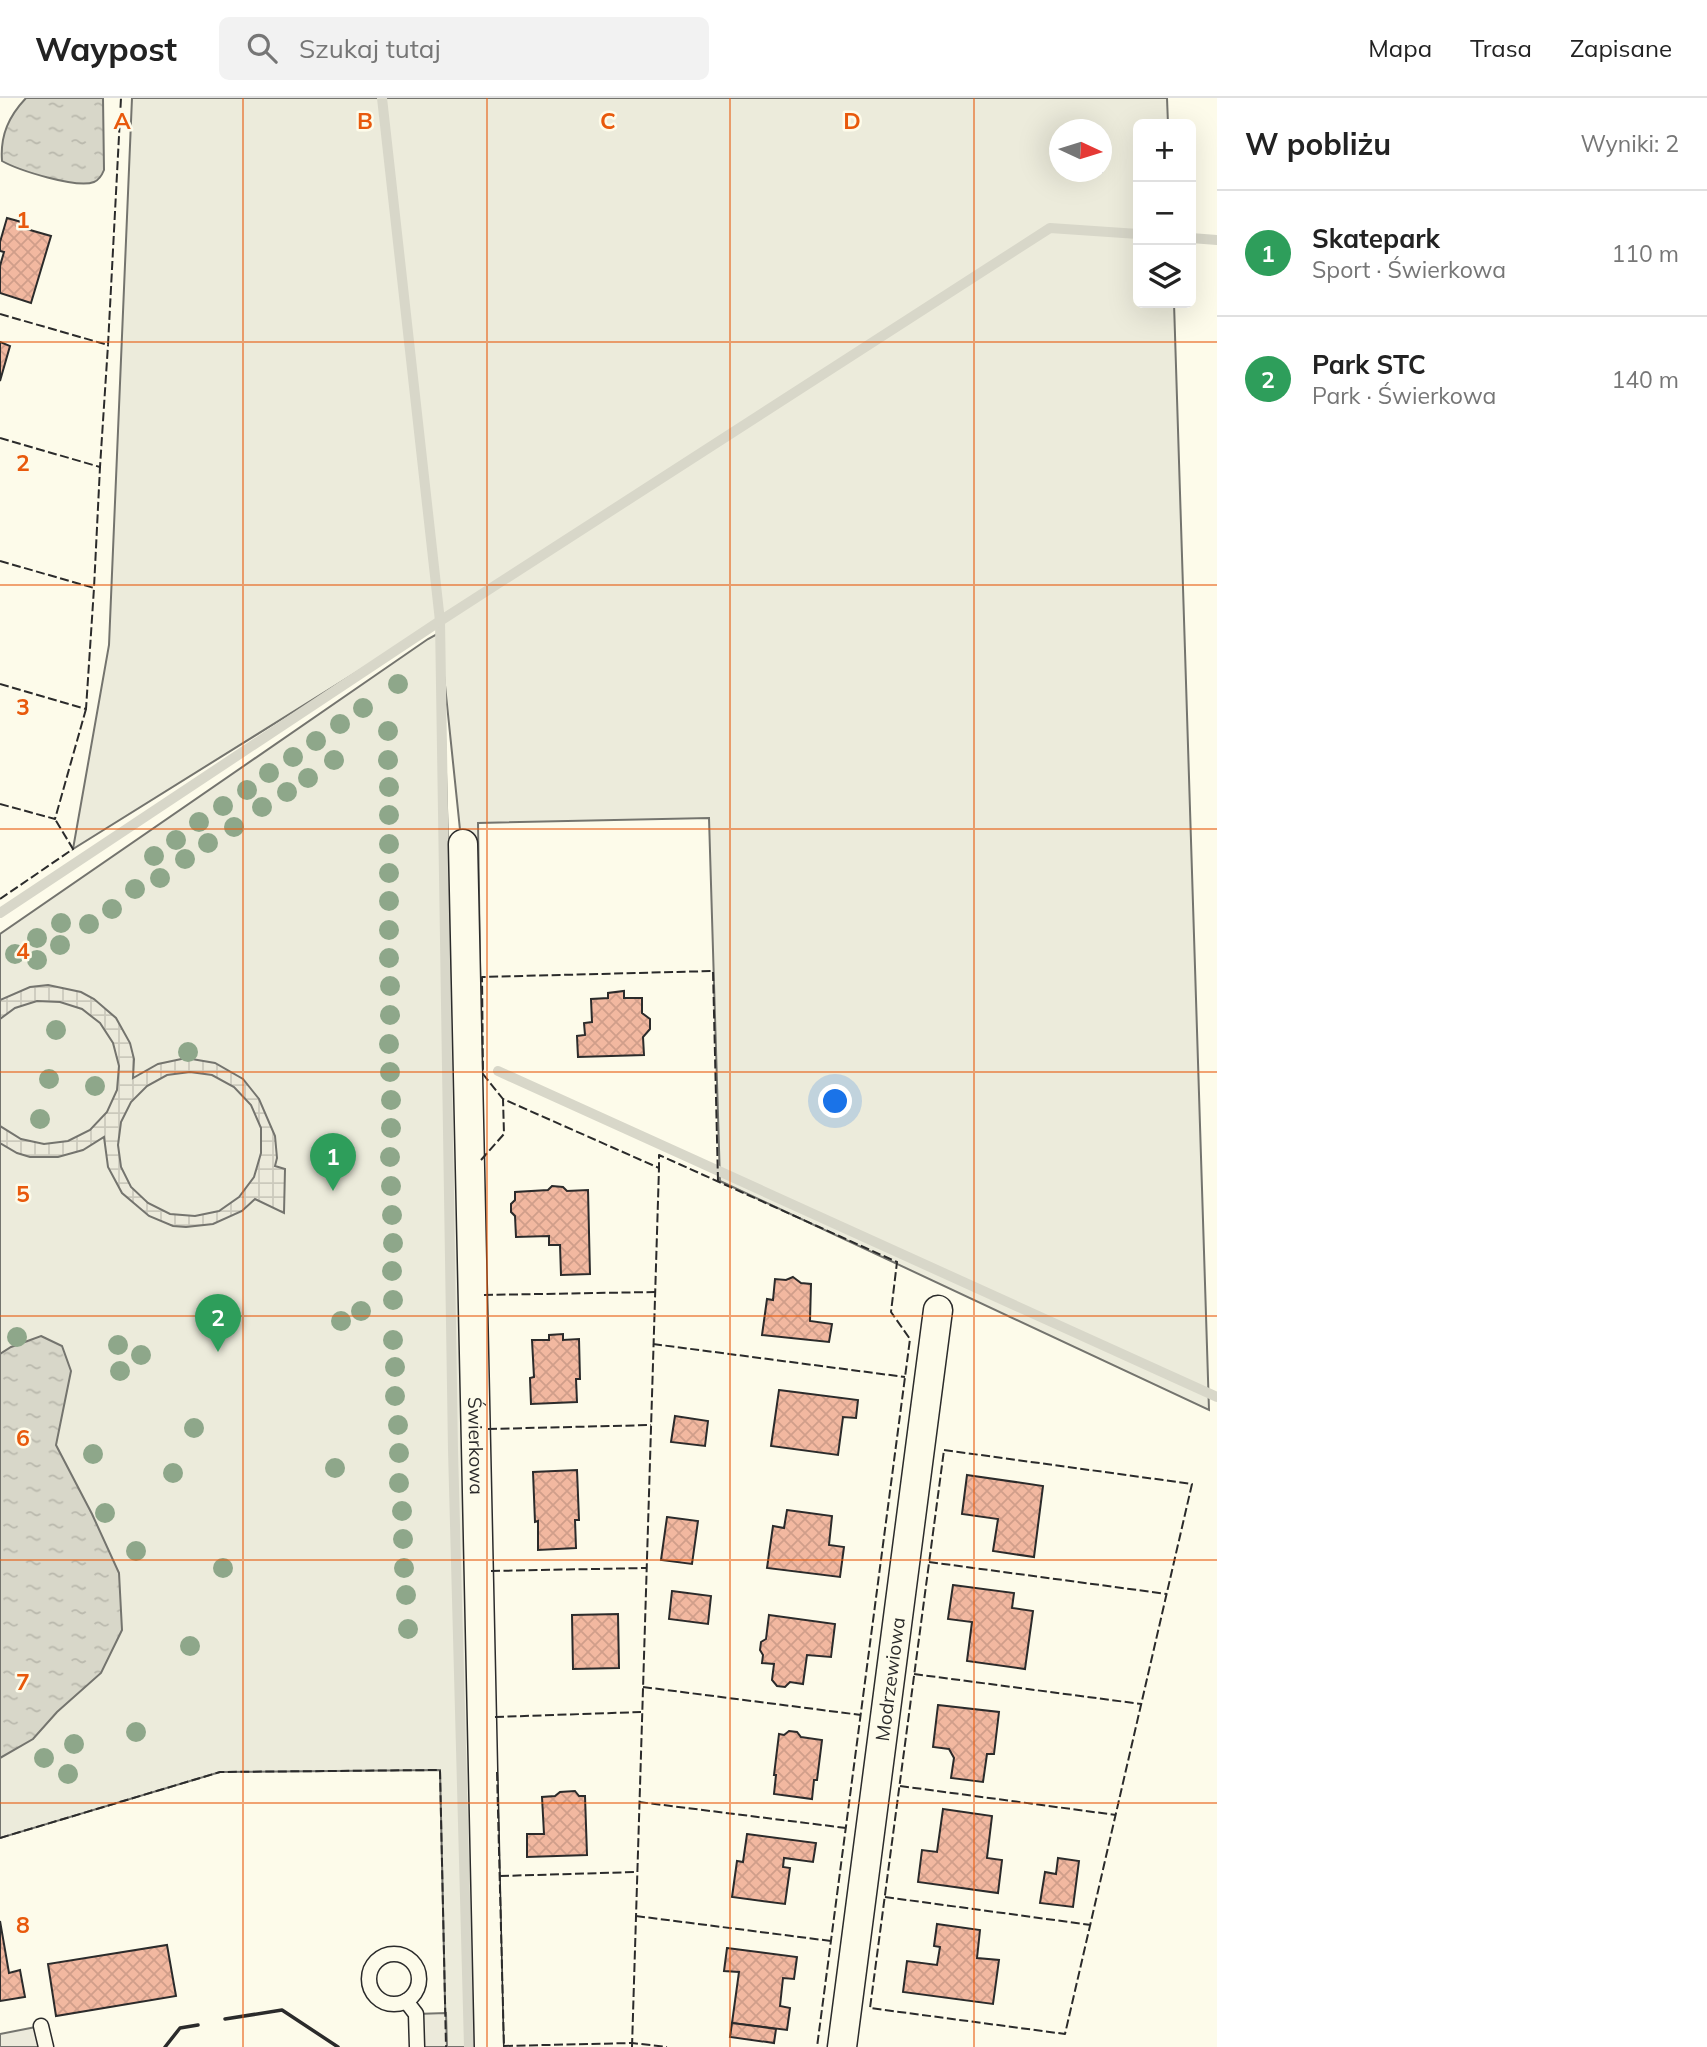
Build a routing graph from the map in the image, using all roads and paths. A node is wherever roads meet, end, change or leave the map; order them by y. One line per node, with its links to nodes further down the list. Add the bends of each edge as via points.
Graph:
1 (463, 844): 7 (street, Świerkowa)
2 (938, 1310): 8 (street, Modrzewiowa)
3 (406, 2001): 6 (lane, via 415,2014)
4 (41, 2026): 5 (lane)
5 (46, 2047)
6 (416, 2047)
7 (489, 2047)
8 (842, 2047)

